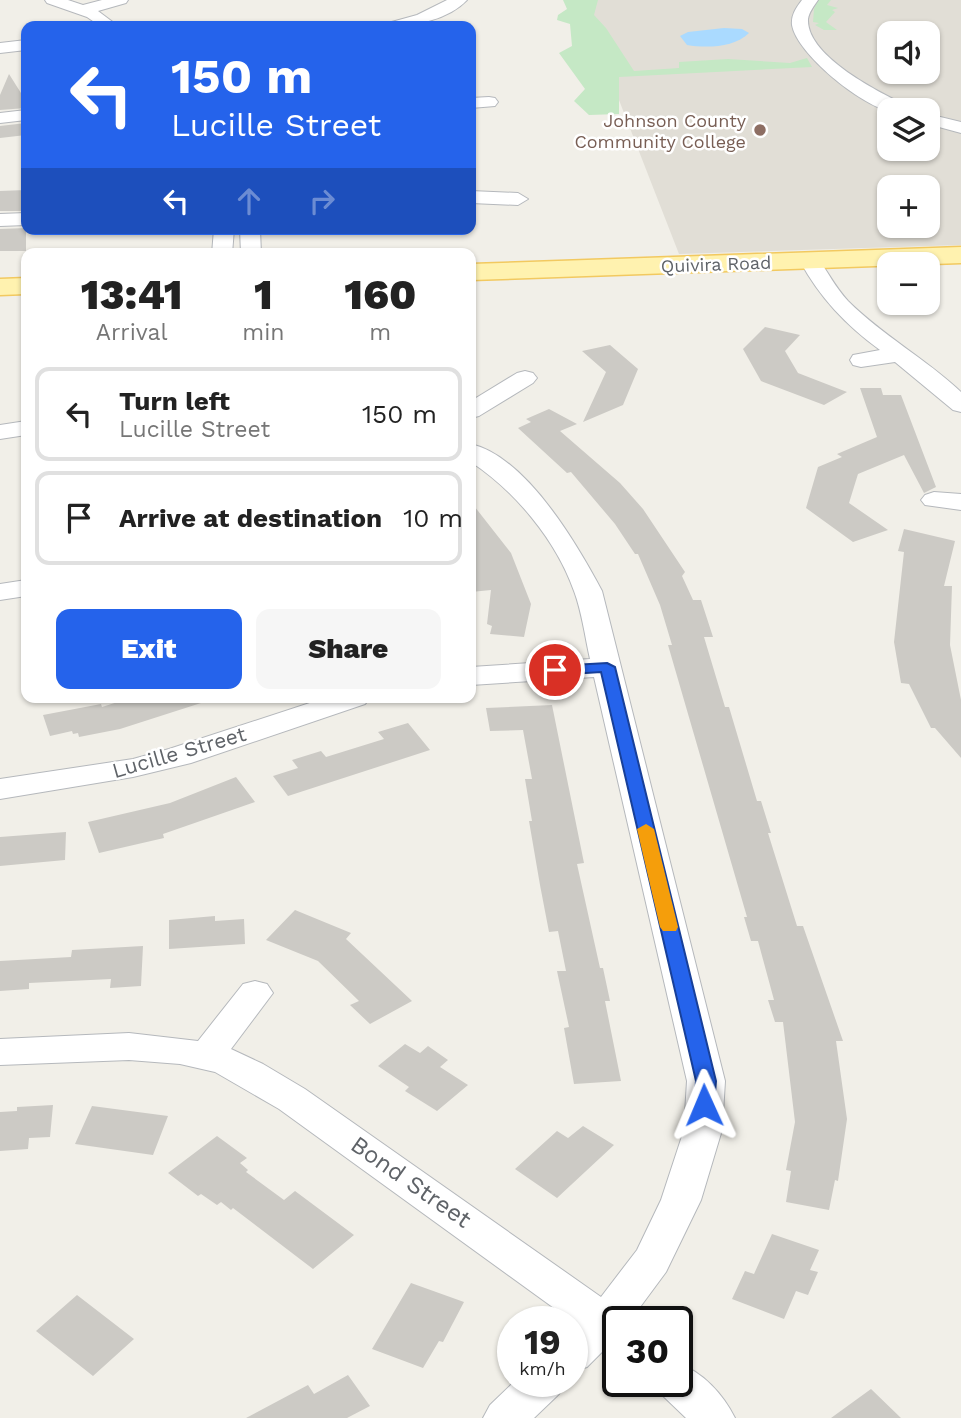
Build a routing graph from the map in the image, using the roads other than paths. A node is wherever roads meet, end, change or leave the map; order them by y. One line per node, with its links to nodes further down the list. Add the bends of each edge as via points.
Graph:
1 (53, 0): 5 (street)
2 (120, 0): 5 (street)
3 (459, 0): 7 (street)
4 (810, 0): 10 (street, via 802,11 803,37 836,72)
5 (82, 10): 6 (street)
6 (101, 21)
7 (412, 21)
8 (21, 46): 9 (street)
9 (0, 48)
10 (877, 99)
11 (21, 116): 12 (street)
12 (0, 118)
13 (940, 122): 14 (street)
14 (961, 128)
15 (476, 198): 16 (street)
16 (518, 199)
17 (21, 219): 18 (street)
18 (0, 220)
19 (961, 255): 20 (main road, Quivira Road)
20 (814, 270): 21 (main road, Quivira Road); 23 (main road, Quivira Road); 27 (main road, Quivira Road); 30 (street, via 851,317)
21 (476, 272)
22 (961, 275): 24 (main road)
23 (877, 276)
24 (940, 276)
25 (21, 286): 26 (main road)
26 (0, 287)
27 (476, 291)
28 (21, 306): 29 (main road)
29 (0, 307)
30 (902, 354): 31 (street); 33 (street)
31 (861, 360)
32 (525, 378): 34 (street)
33 (961, 405)
34 (476, 408)
35 (21, 429): 36 (street)
36 (0, 432)
37 (476, 455): 42 (street, via 517,486 565,544 588,591)
38 (934, 500): 39 (street)
39 (961, 502)
40 (21, 589): 41 (street)
41 (0, 592)
42 (607, 667): 43 (street); 49 (street, via 706,1081 703,1130 681,1200)
43 (476, 676)
44 (340, 703): 45 (street, Lucille Street, via 133,768)
45 (0, 789)
46 (255, 993): 48 (street)
47 (0, 1052): 48 (street, Bond Street, via 98,1047)
48 (207, 1055): 50 (street, Bond Street, via 292,1099)
49 (624, 1306)
50 (602, 1319)
51 (693, 1395): 54 (street)
52 (527, 1397): 53 (street)
53 (505, 1418)
54 (713, 1418)

